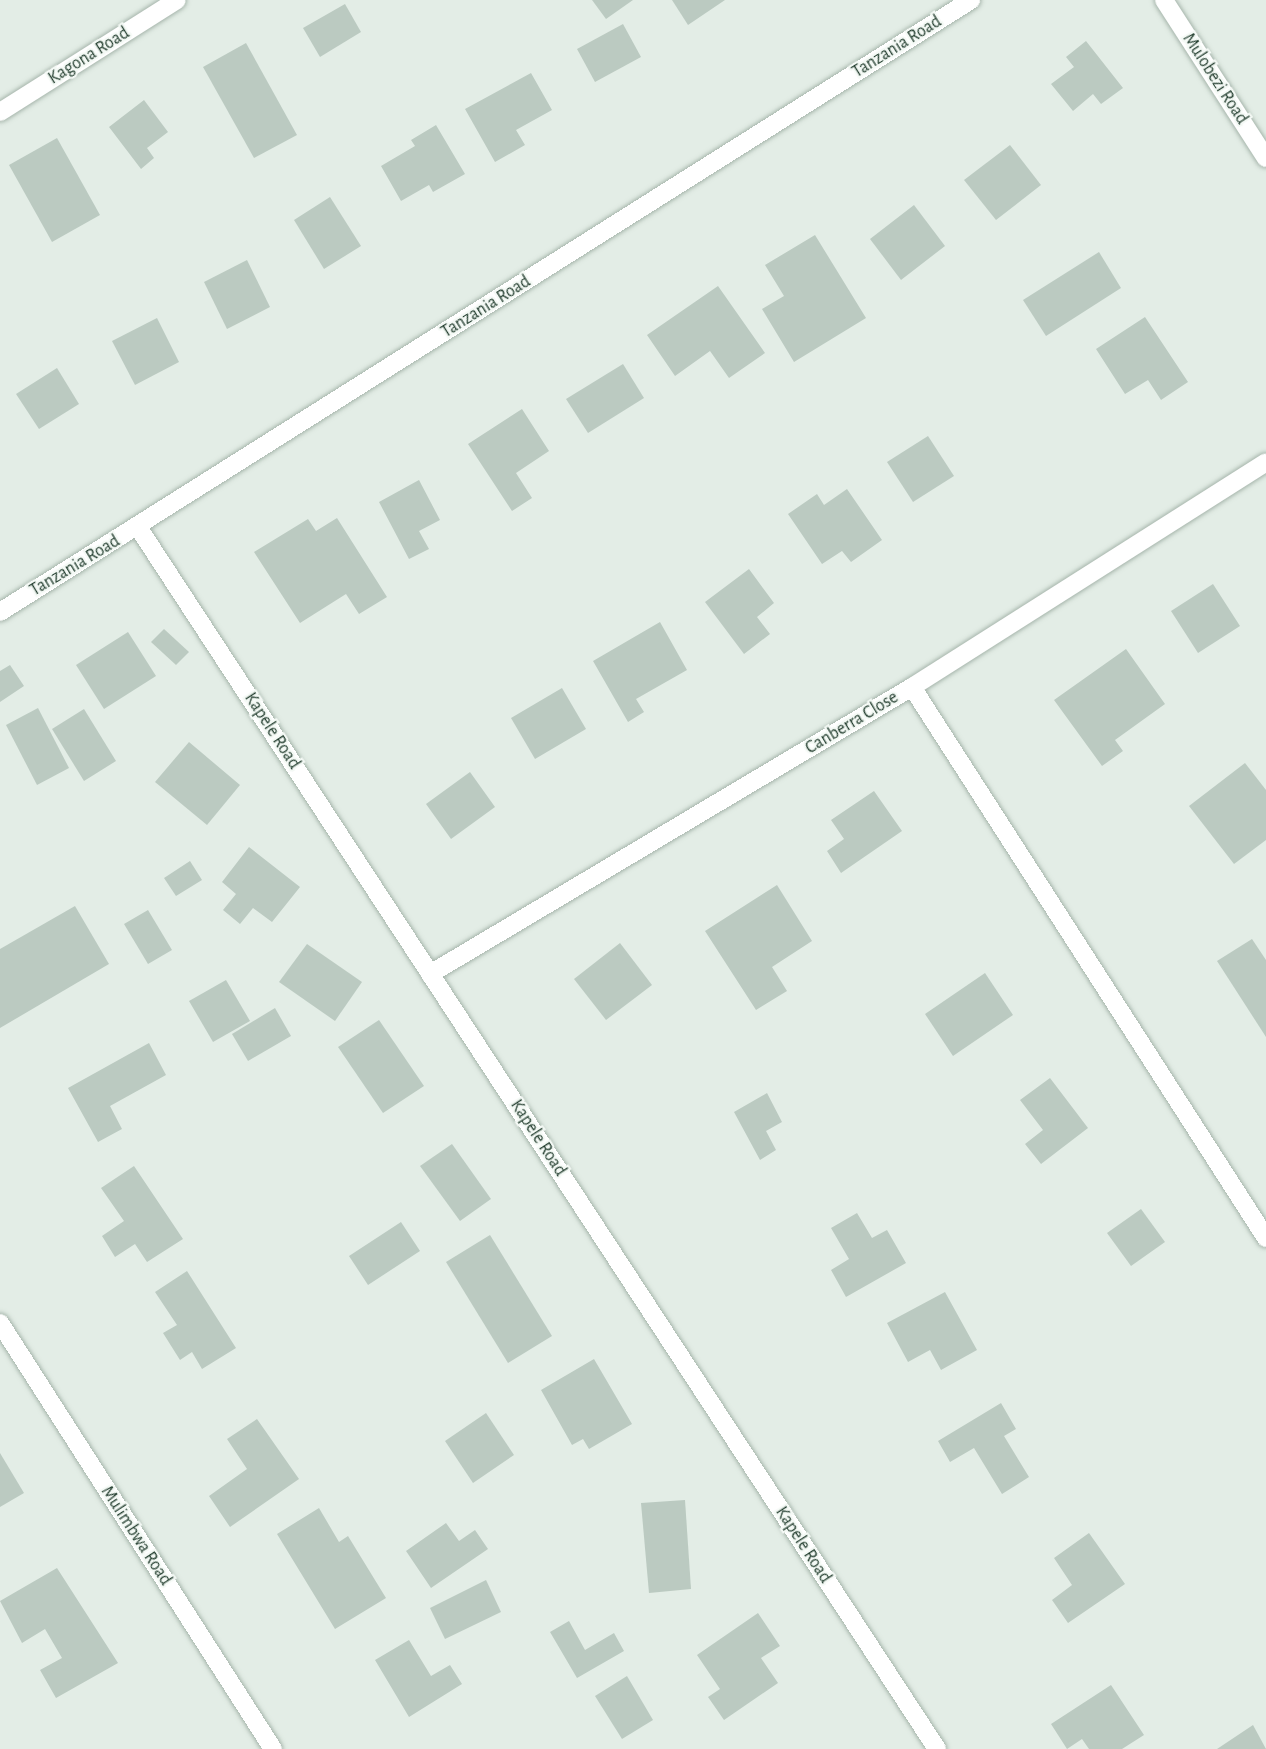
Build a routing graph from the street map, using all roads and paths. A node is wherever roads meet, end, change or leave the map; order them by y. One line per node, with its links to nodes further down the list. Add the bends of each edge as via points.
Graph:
1 (177, 0): 4 (street, Kagona Road)
2 (971, 0): 7 (street, Tanzania Road)
3 (1164, 0): 5 (street, Mulobezi Road)
4 (0, 112)
5 (1266, 158)
6 (1266, 462): 9 (street, Canberra Close)
7 (138, 527): 8 (street, Tanzania Road); 10 (street, Kapele Road)
8 (0, 612)
9 (912, 687): 10 (street, Canberra Close); 11 (street)
10 (430, 974): 14 (street, Kapele Road)
11 (1266, 1238)
12 (0, 1323): 13 (street, Mulimbwa Road)
13 (273, 1749)
14 (937, 1749)

